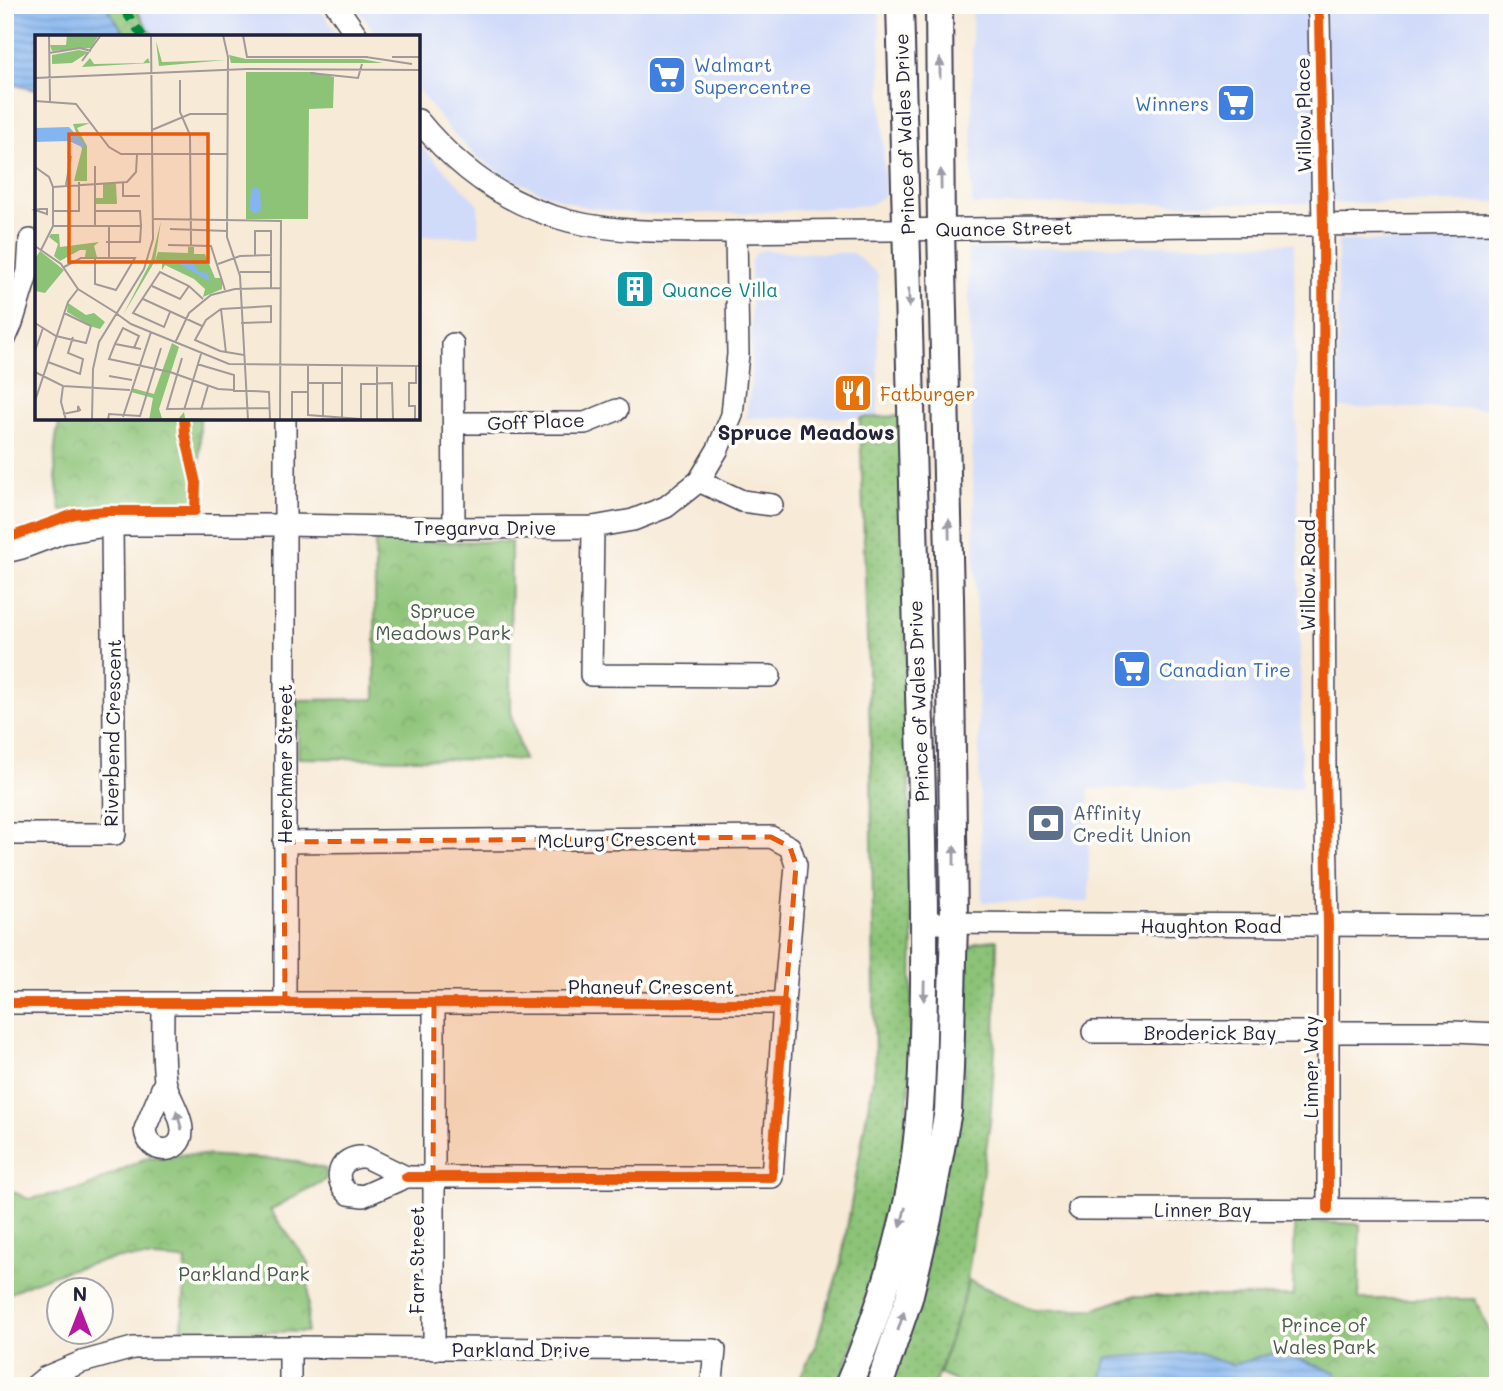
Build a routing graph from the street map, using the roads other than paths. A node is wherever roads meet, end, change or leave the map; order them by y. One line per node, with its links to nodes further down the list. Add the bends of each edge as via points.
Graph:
1 (336, 5): 5 (street)
2 (900, 5): 9 (main road, Prince of Wales Drive)
3 (939, 5): 10 (main road, Prince of Wales Drive, one-way to 3)
4 (1317, 5): 8 (street, Willow Place)
5 (357, 35)
6 (420, 122): 11 (street, Quance Street, via 480,181 537,211 599,227)
7 (1498, 223): 8 (street, Quance Street)
8 (1323, 225): 10 (street, Quance Street); 30 (street, Willow Road)
9 (907, 229): 10 (street, Quance Street); 11 (street, Quance Street); 28 (main road, Prince of Wales Drive, one-way to 28)
10 (942, 229): 29 (main road, Prince of Wales Drive, one-way to 10)
11 (736, 232): 18 (street, Tregarva Drive, via 738,354 732,415)
12 (30, 240): 13 (street, via 28,271)
13 (5, 339)
14 (453, 344): 17 (street)
15 (617, 410): 17 (street, Goff Place, via 585,423)
16 (285, 420): 21 (street, Herchmer Street)
17 (454, 423): 23 (street)
18 (699, 481): 19 (street, via 742,502); 22 (street, Tregarva Drive, via 666,507 633,520)
19 (772, 505)
20 (112, 525): 21 (street, Tregarva Drive); 24 (street, Tregarva Drive, via 62,533); 26 (street, Riverbend Crescent, via 115,834)
21 (284, 525): 23 (street, Tregarva Drive); 27 (street, Herchmer Street)
22 (593, 527): 23 (street, Tregarva Drive); 25 (street, via 591,675)
23 (454, 528)
24 (5, 552)
25 (770, 676)
26 (5, 834)
27 (284, 842): 33 (street, Herchmer Street); 34 (street, McLurg Crescent, via 771,837 790,847 796,865)
28 (924, 923): 29 (street, Haughton Road); 51 (main road, Prince of Wales Drive, one-way to 51, via 923,1074 917,1142 905,1213)
29 (954, 923): 30 (street, Haughton Road); 52 (main road, Prince of Wales Drive, one-way to 29, via 912,1285 948,1111)
30 (1328, 925): 31 (street, Haughton Road); 38 (street, Linner Way)
31 (1498, 926)
32 (5, 1003): 35 (street, Phaneuf Crescent)
33 (285, 1003): 35 (street, Phaneuf Crescent); 36 (street, Phaneuf Crescent)
34 (784, 1003): 36 (street, Phaneuf Crescent); 42 (street, via 772,1177)
35 (163, 1004): 40 (street)
36 (435, 1004): 42 (street, Farr Street)
37 (1093, 1032): 38 (street, Broderick Bay)
38 (1328, 1032): 39 (street, Broderick Bay); 44 (street, Linner Way)
39 (1498, 1034)
40 (165, 1082)
41 (407, 1177): 42 (street)
42 (433, 1177): 47 (street, Farr Street)
43 (1079, 1209): 44 (street, Linner Bay)
44 (1328, 1209): 45 (street)
45 (1498, 1210)
46 (290, 1347): 47 (street, Parkland Drive); 48 (street, Parkland Drive, via 133,1348 82,1362); 49 (street)
47 (434, 1349): 50 (street, Parkland Drive, via 715,1350)
48 (35, 1386)
49 (290, 1386)
50 (709, 1386)
51 (848, 1386)
52 (879, 1386)

